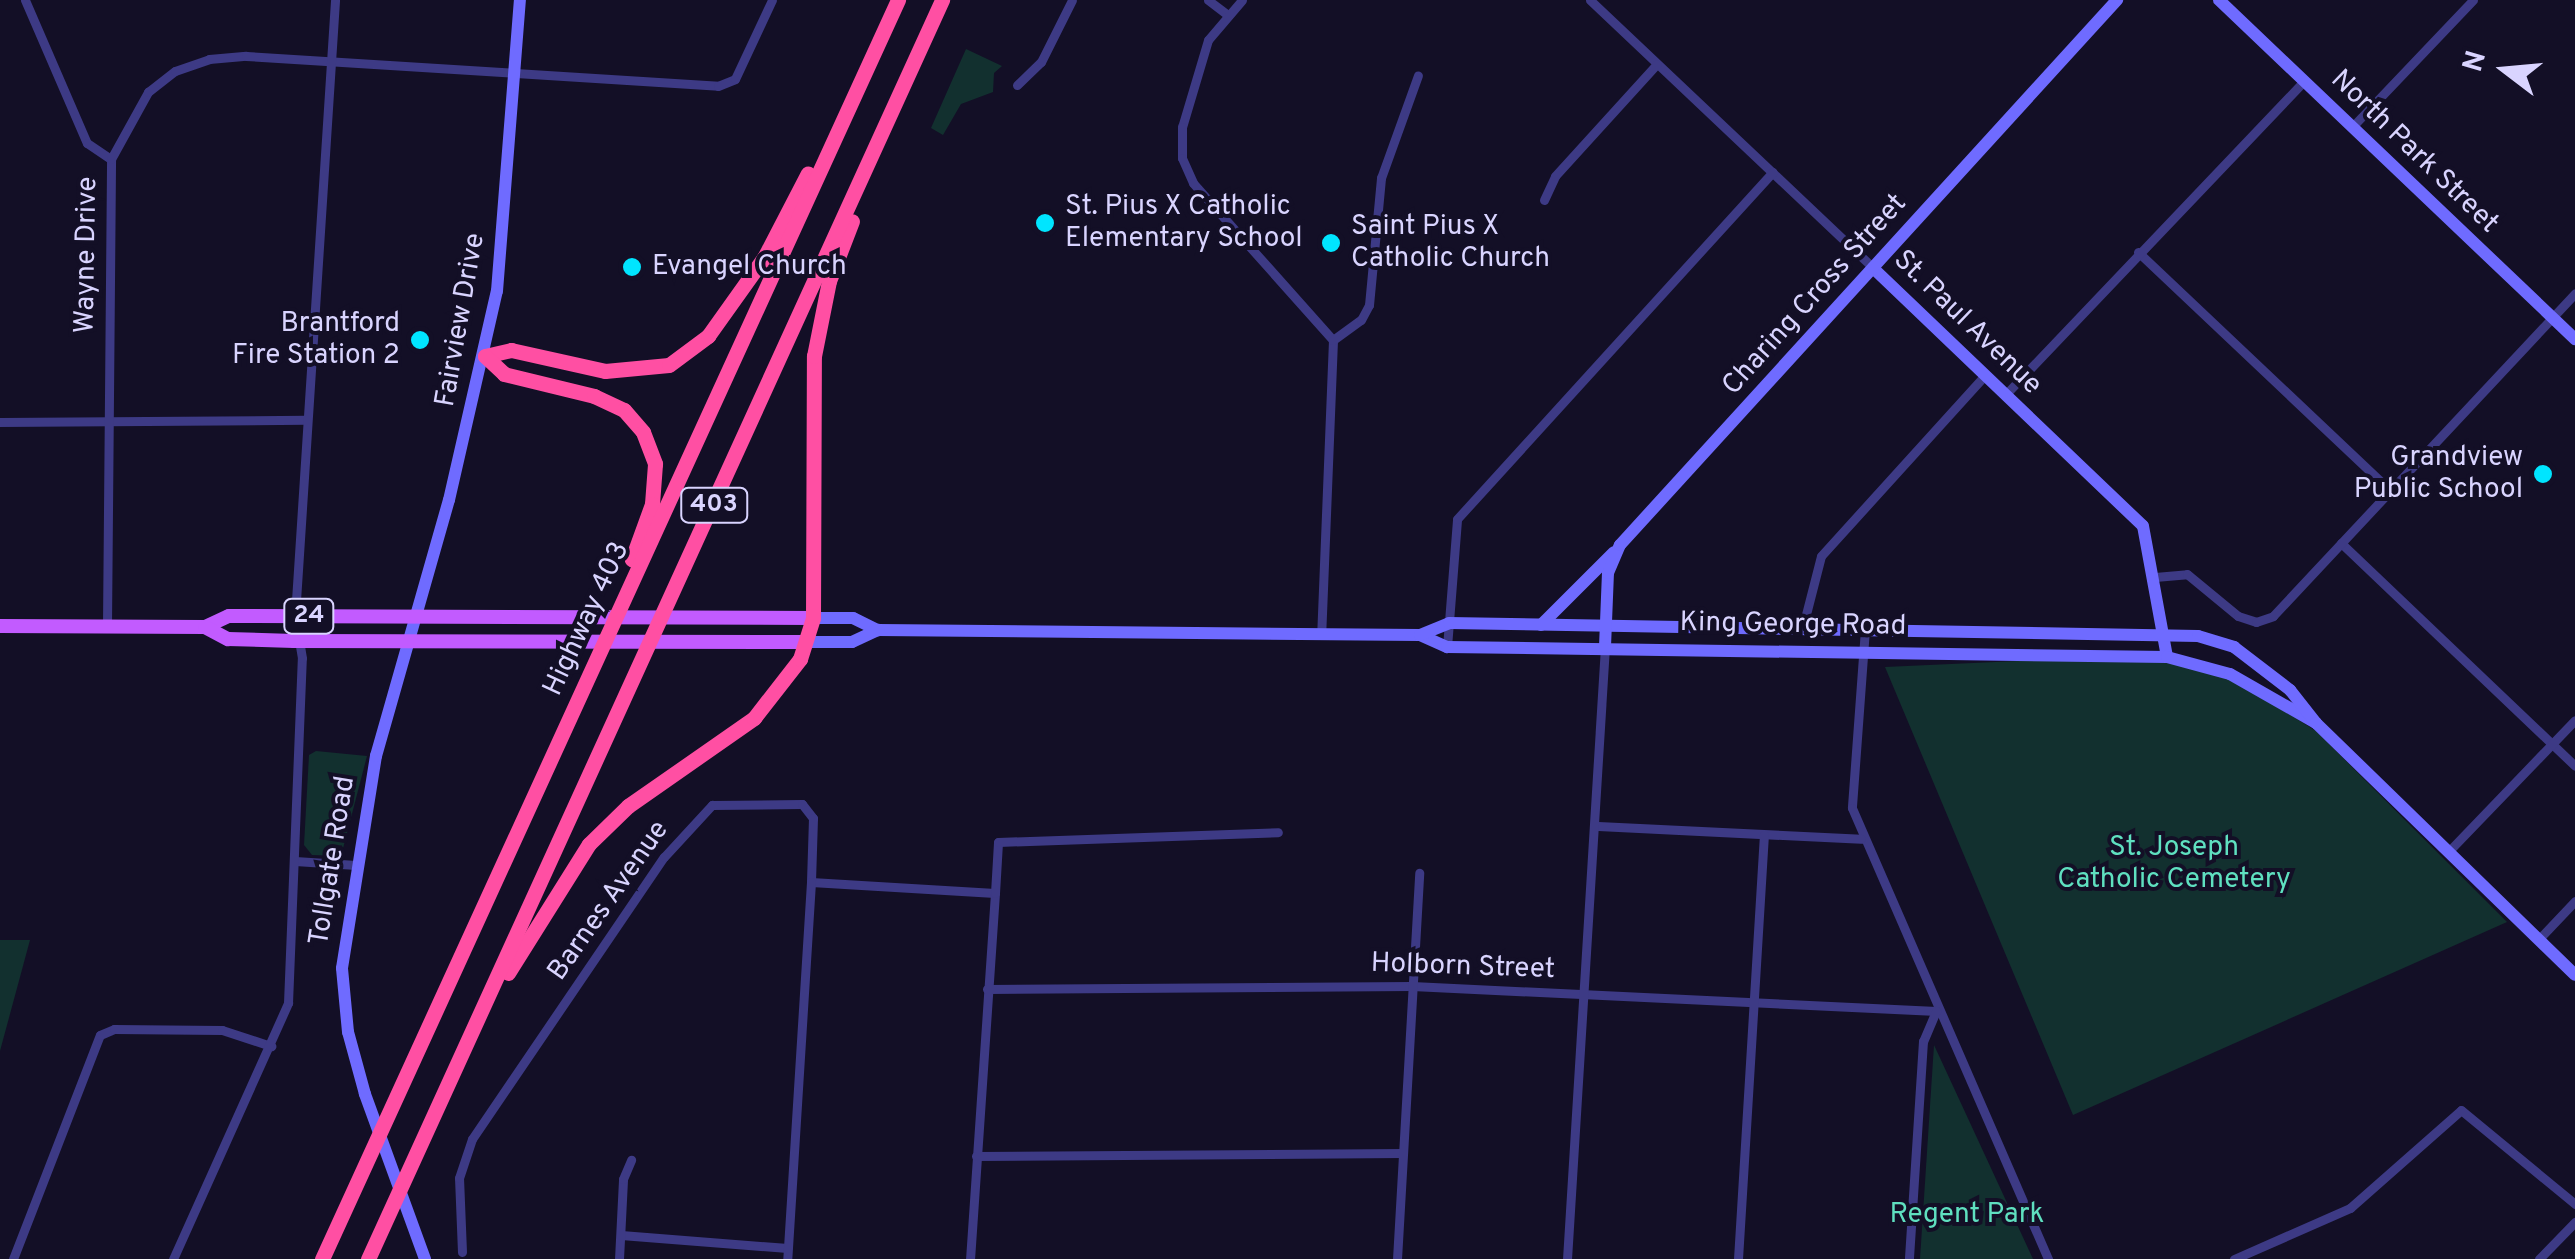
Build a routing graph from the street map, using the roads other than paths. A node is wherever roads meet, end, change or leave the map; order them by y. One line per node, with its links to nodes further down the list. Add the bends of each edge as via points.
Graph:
1 (26, 0): 24 (street, via 87,144)
2 (336, 0): 15 (street)
3 (520, 0): 17 (main road, Fairview Drive)
4 (772, 0): 17 (street, Wayne Drive, via 735,79 718,86)
5 (898, 0): 18 (highway, Highway 403 / 403)
6 (942, 0): 23 (highway, 403)
7 (1072, 0): 21 (street, via 1042,62)
8 (1208, 0): 14 (street)
9 (1242, 0): 14 (street)
10 (1590, 0): 16 (street, St. Paul Avenue)
11 (2117, 0): 28 (main road, Charing Cross Street)
12 (2219, 0): 20 (main road, North Park Street)
13 (2473, 0): 22 (street)
14 (1228, 15): 32 (street, via 1208,40 1182,128 1182,158 1193,183)
15 (332, 64): 17 (street, Wayne Drive); 24 (street, Wayne Drive, via 246,56 175,71 148,92); 37 (street)
16 (1657, 64): 25 (street, St. Paul Avenue); 26 (street, via 1555,176)
17 (514, 74): 33 (main road, Fairview Drive, via 498,291)
18 (864, 74): 33 (highway, via 765,256 708,336 669,364 644,372 605,371 511,350); 43 (highway, Highway 403 / 403)
19 (1418, 75): 32 (street, via 1381,178 1370,305)
20 (2304, 81): 22 (main road, North Park Street); 27 (street)
21 (1016, 86)
22 (2353, 126): 30 (main road, North Park Street)
23 (880, 136): 46 (highway, via 829,281 814,356); 87 (highway, 403)
24 (112, 159): 36 (street, Wayne Drive)
25 (1772, 172): 28 (street, St. Paul Avenue); 47 (street, via 1457,519)
26 (1544, 200)
27 (2138, 252): 35 (street); 39 (street)
28 (1874, 268): 34 (main road, St. Paul Avenue); 41 (main road, Charing Cross Street)
29 (2575, 293): 30 (street)
30 (2552, 318): 31 (main road, North Park Street); 39 (street)
31 (2575, 339)
32 (1334, 340): 56 (street)
33 (485, 356): 43 (highway, via 504,374 624,410 643,432 654,464 652,504); 44 (main road, Fairview Drive)
34 (1984, 375): 35 (main road, St. Paul Avenue); 53 (street, via 1821,556)
35 (2006, 394): 42 (main road, St. Paul Avenue, via 2144,526)
36 (106, 420): 37 (street); 38 (street); 48 (street, Wayne Drive)
37 (306, 420): 45 (street)
38 (0, 422)
39 (2389, 489): 40 (street)
40 (2342, 543): 42 (street, via 2263,622 2238,616 2187,574); 68 (street)
41 (1620, 546): 49 (main road); 52 (main road, Charing Cross Street, via 1608,573)
42 (2155, 577): 57 (main road, St. Paul Avenue)
43 (620, 607): 100 (highway, Highway 403 / 403)
44 (415, 615): 45 (main road, King George Road / 24); 46 (main road, King George Road / 24); 60 (main road, Fairview Drive)
45 (295, 616): 51 (main road, King George Road / 24, via 228,616); 59 (street)
46 (813, 618): 55 (main road, King George Road, via 853,618); 61 (highway)
47 (1449, 623): 49 (main road, King George Road); 58 (main road, King George Road); 62 (street)
48 (107, 625): 50 (main road, King George Road / 24); 51 (main road, King George Road / 24)
49 (1541, 625): 52 (main road, King George Road)
50 (0, 626)
51 (206, 626): 59 (main road, King George Road / 24, via 228,638)
52 (1606, 626): 53 (main road, King George Road); 63 (main road, Charing Cross Street)
53 (1804, 626): 54 (main road, King George Road)
54 (1865, 626): 57 (main road, King George Road); 64 (street)
55 (878, 630): 56 (main road, King George Road); 61 (main road, King George Road, via 852,642)
56 (1321, 633): 58 (main road, King George Road)
57 (2164, 633): 65 (main road, St. Paul Avenue); 67 (main road, via 2234,647 2290,690)
58 (1420, 635): 62 (main road, King George Road)
59 (294, 641): 60 (main road, King George Road / 24); 75 (street, via 302,658)
60 (408, 642): 61 (main road, King George Road / 24); 76 (main road, Tollgate Road)
61 (805, 642): 87 (highway, via 782,688 754,718 628,806 590,844)
62 (1447, 647): 63 (main road, King George Road)
63 (1604, 648): 64 (main road, King George Road); 70 (street)
64 (1862, 651): 65 (main road, King George Road); 73 (street, via 1852,808)
65 (2168, 657): 67 (main road, via 2230,674)
66 (2575, 720): 68 (street)
67 (2316, 723): 74 (main road)
68 (2552, 744): 69 (street); 74 (street)
69 (2575, 766)
70 (1598, 826): 72 (street); 85 (street)
71 (1278, 832): 79 (street, via 998,842)
72 (1764, 835): 73 (street); 86 (street)
73 (1861, 839): 88 (street)
74 (2448, 852): 81 (main road)
75 (295, 861): 76 (street); 89 (street, via 288,1003)
76 (356, 865): 102 (main road, Tollgate Road, via 342,968 348,1032)
77 (1419, 872): 83 (street)
78 (811, 882): 79 (street); 96 (street, Barnes Avenue, via 813,818 802,804 712,805 701,811 472,1139 460,1178); 97 (street, Barnes Avenue)
79 (995, 893): 84 (street)
80 (2575, 901): 81 (street)
81 (2538, 940): 82 (main road)
82 (2575, 975)
83 (1412, 986): 84 (street, Holborn Street); 85 (street, Holborn Street); 90 (street)
84 (987, 989): 91 (street)
85 (1585, 994): 86 (street, Holborn Street); 106 (street)
86 (1755, 1001): 88 (street, Holborn Street); 107 (street)
87 (482, 1008): 101 (highway, 403)
88 (1936, 1011): 108 (street, via 1923,1042); 109 (street)
89 (270, 1046): 98 (street, via 222,1030 114,1029 100,1035); 99 (street)
90 (1403, 1152): 91 (street); 105 (street)
91 (976, 1156): 104 (street)
92 (632, 1160): 95 (street, via 623,1180)
93 (2575, 1204): 110 (street, via 2461,1110 2350,1208)
94 (2575, 1222): 111 (street)
95 (621, 1234): 97 (street); 103 (street)
96 (462, 1252)
97 (787, 1254)
98 (13, 1259)
99 (173, 1259)
100 (322, 1259)
101 (368, 1259)
102 (425, 1259)
103 (619, 1259)
104 (970, 1259)
105 (1396, 1259)
106 (1567, 1259)
107 (1738, 1259)
108 (1908, 1259)
109 (2048, 1259)
110 (2234, 1259)
111 (2539, 1259)

